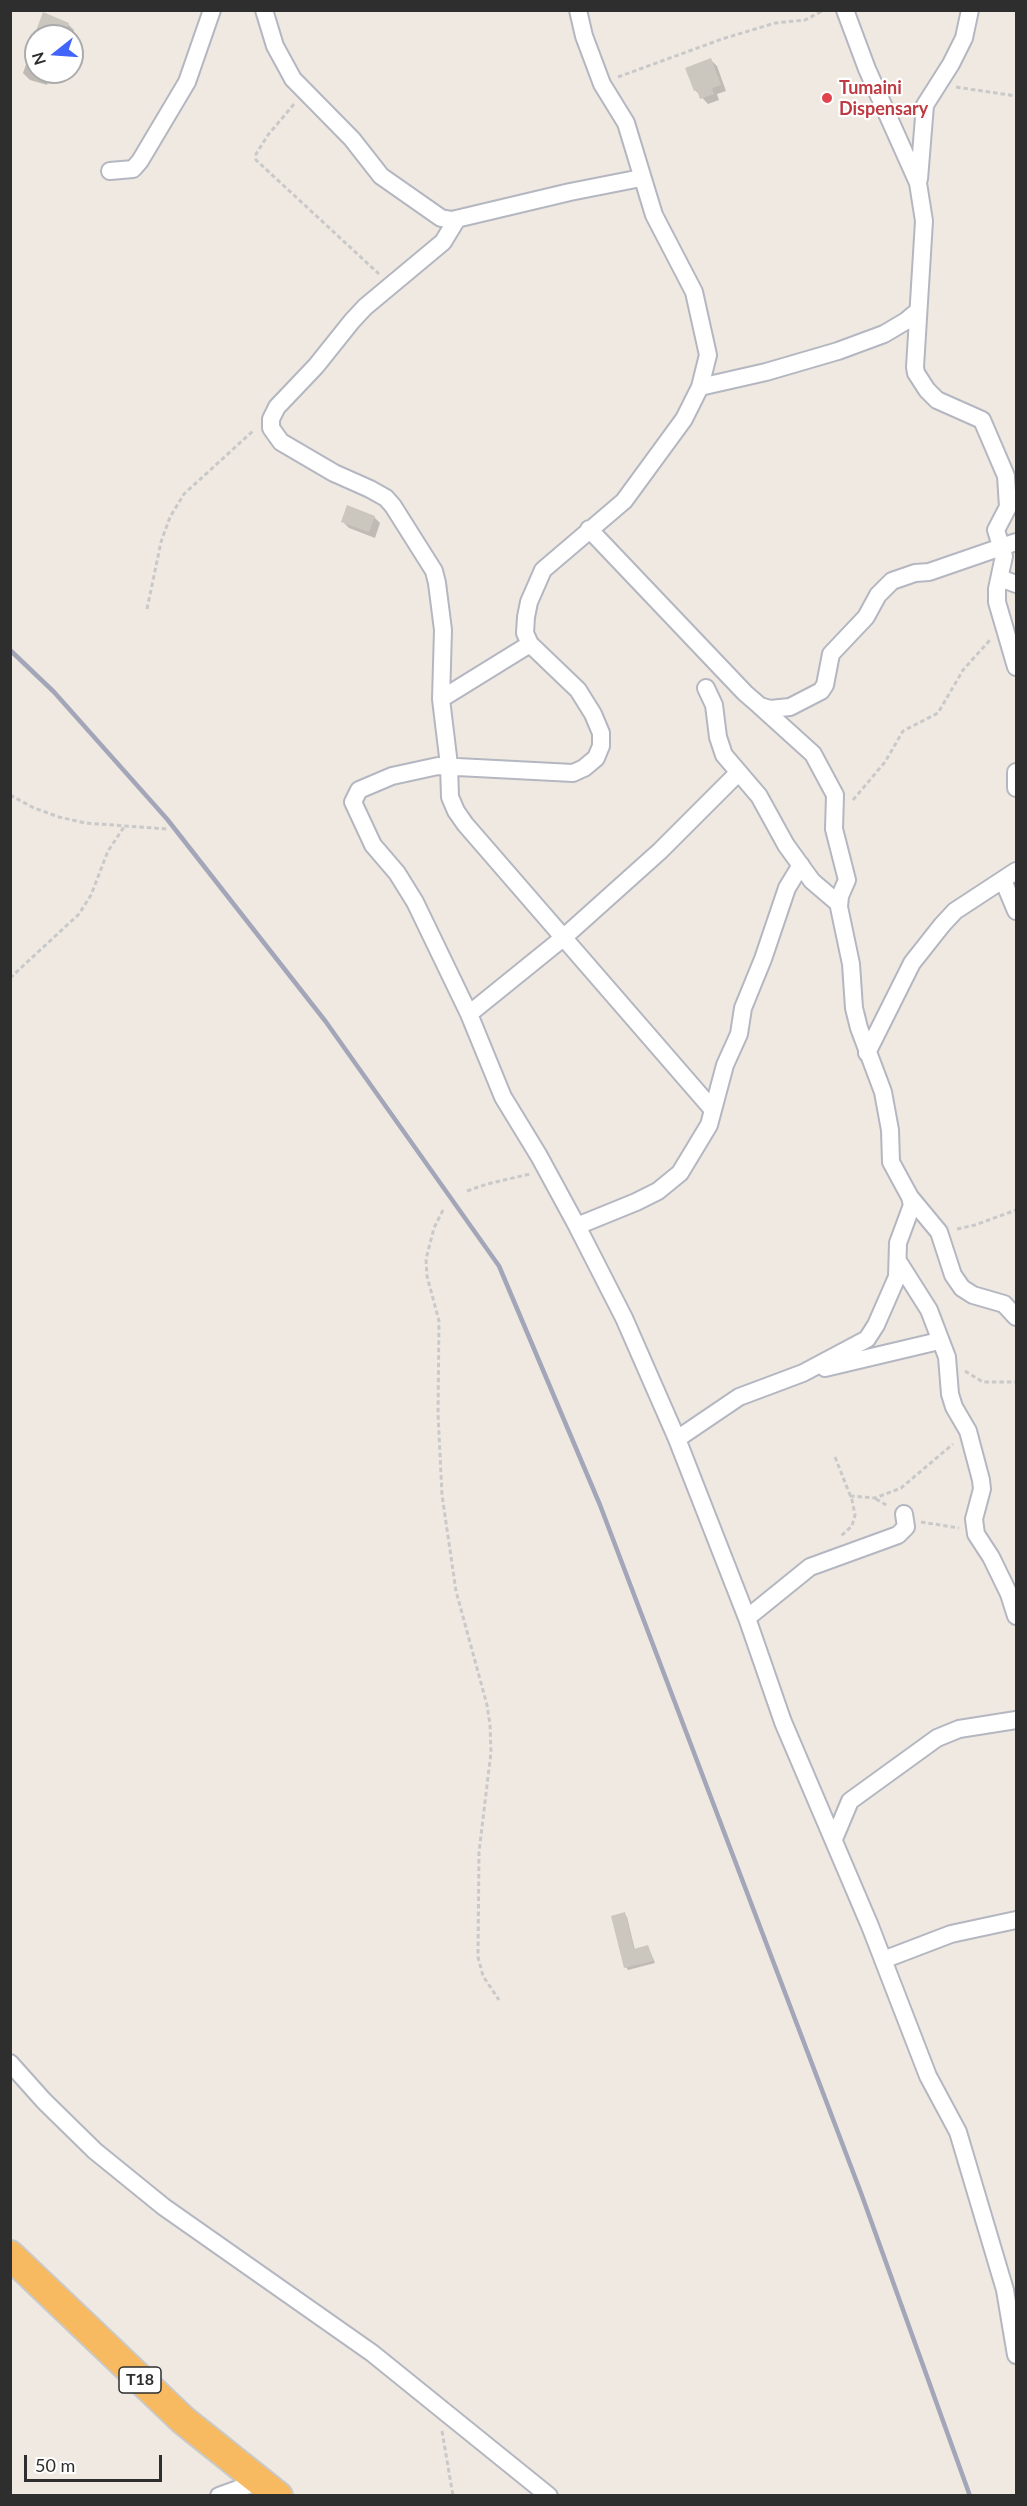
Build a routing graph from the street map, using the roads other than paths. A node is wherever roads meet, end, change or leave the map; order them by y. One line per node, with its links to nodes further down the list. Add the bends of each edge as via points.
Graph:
1 (212, 10): 6 (street, via 187,82 140,161 133,169)
2 (264, 10): 9 (street, via 284,66 381,176 446,221)
3 (578, 10): 7 (street, via 602,84 626,123)
4 (845, 10): 8 (street)
5 (970, 10): 8 (street, via 964,38 925,105)
6 (110, 171)
7 (641, 178): 9 (street); 11 (street, via 654,215 689,281 699,309 708,355)
8 (918, 183): 10 (street, via 924,222)
9 (457, 219): 19 (street, via 447,238 366,307 277,407 271,419 271,428 281,442 386,498 434,571 443,630)
10 (918, 310): 11 (street, via 884,334 838,351); 13 (street, via 915,367 920,381 938,400 982,420 1006,476 1008,504 997,527)
11 (700, 387): 12 (street, via 684,419 624,501)
12 (589, 529): 16 (street, via 543,570 526,617 525,633); 20 (street)
13 (1009, 545): 14 (street); 20 (street, via 892,581 878,595 866,617 831,654 821,691 790,707)
14 (1000, 578): 15 (street); 17 (street, via 997,602)
15 (1017, 584)
16 (530, 644): 19 (street); 21 (street, via 578,690 594,714 601,733 596,758 573,773)
17 (1017, 667)
18 (706, 688): 23 (street, via 714,705 721,749)
19 (441, 699): 21 (street)
20 (760, 706): 27 (street, via 813,754 834,792 834,829 848,880)
21 (449, 765): 29 (street, via 450,797 456,811); 30 (street, via 392,776 359,790 353,802 373,844 408,890)
22 (1017, 772): 24 (street)
23 (738, 773): 25 (street, via 759,796); 29 (street, via 660,851)
24 (1017, 788)
25 (801, 865): 27 (street, via 818,888); 32 (street, via 787,888 743,1008 739,1034 725,1065)
26 (1010, 875): 28 (street); 31 (street, via 955,911 931,939 912,963)
27 (839, 904): 31 (street, via 851,964 854,1008)
28 (1017, 911)
29 (563, 938): 30 (street); 32 (street)
30 (469, 1014): 34 (street, via 503,1097)
31 (867, 1053): 33 (street, via 883,1092 891,1162)
32 (713, 1110): 34 (street, via 703,1136 674,1180 636,1202)
33 (909, 1197): 35 (street, via 912,1205 898,1243); 36 (street, via 943,1239 953,1275 962,1288 1004,1305)
34 (577, 1226): 39 (street, via 624,1318)
35 (898, 1261): 37 (street, via 929,1311); 38 (street, via 893,1290 867,1339)
36 (1017, 1317)
37 (939, 1341): 38 (street); 41 (street, via 947,1357 950,1394 968,1431 981,1480 974,1519 976,1536 991,1557)
38 (803, 1373): 39 (street, via 739,1397)
39 (677, 1439): 42 (street)
40 (904, 1514): 42 (street, via 906,1527 898,1535 810,1567)
41 (1017, 1616)
42 (747, 1618): 44 (street, via 783,1722)
43 (1017, 1720): 44 (street, via 959,1729 937,1738 850,1801)
44 (834, 1839): 46 (street)
45 (1017, 1920): 46 (street, via 951,1934)
46 (884, 1960): 49 (street, via 928,2076 965,2151 1005,2290)
47 (10, 2063): 52 (street, via 95,2151 164,2207 372,2353)
48 (10, 2255): 50 (highway, T18, via 183,2420)
49 (1016, 2348)
50 (269, 2488): 51 (street)
51 (219, 2496)
52 (549, 2496)

